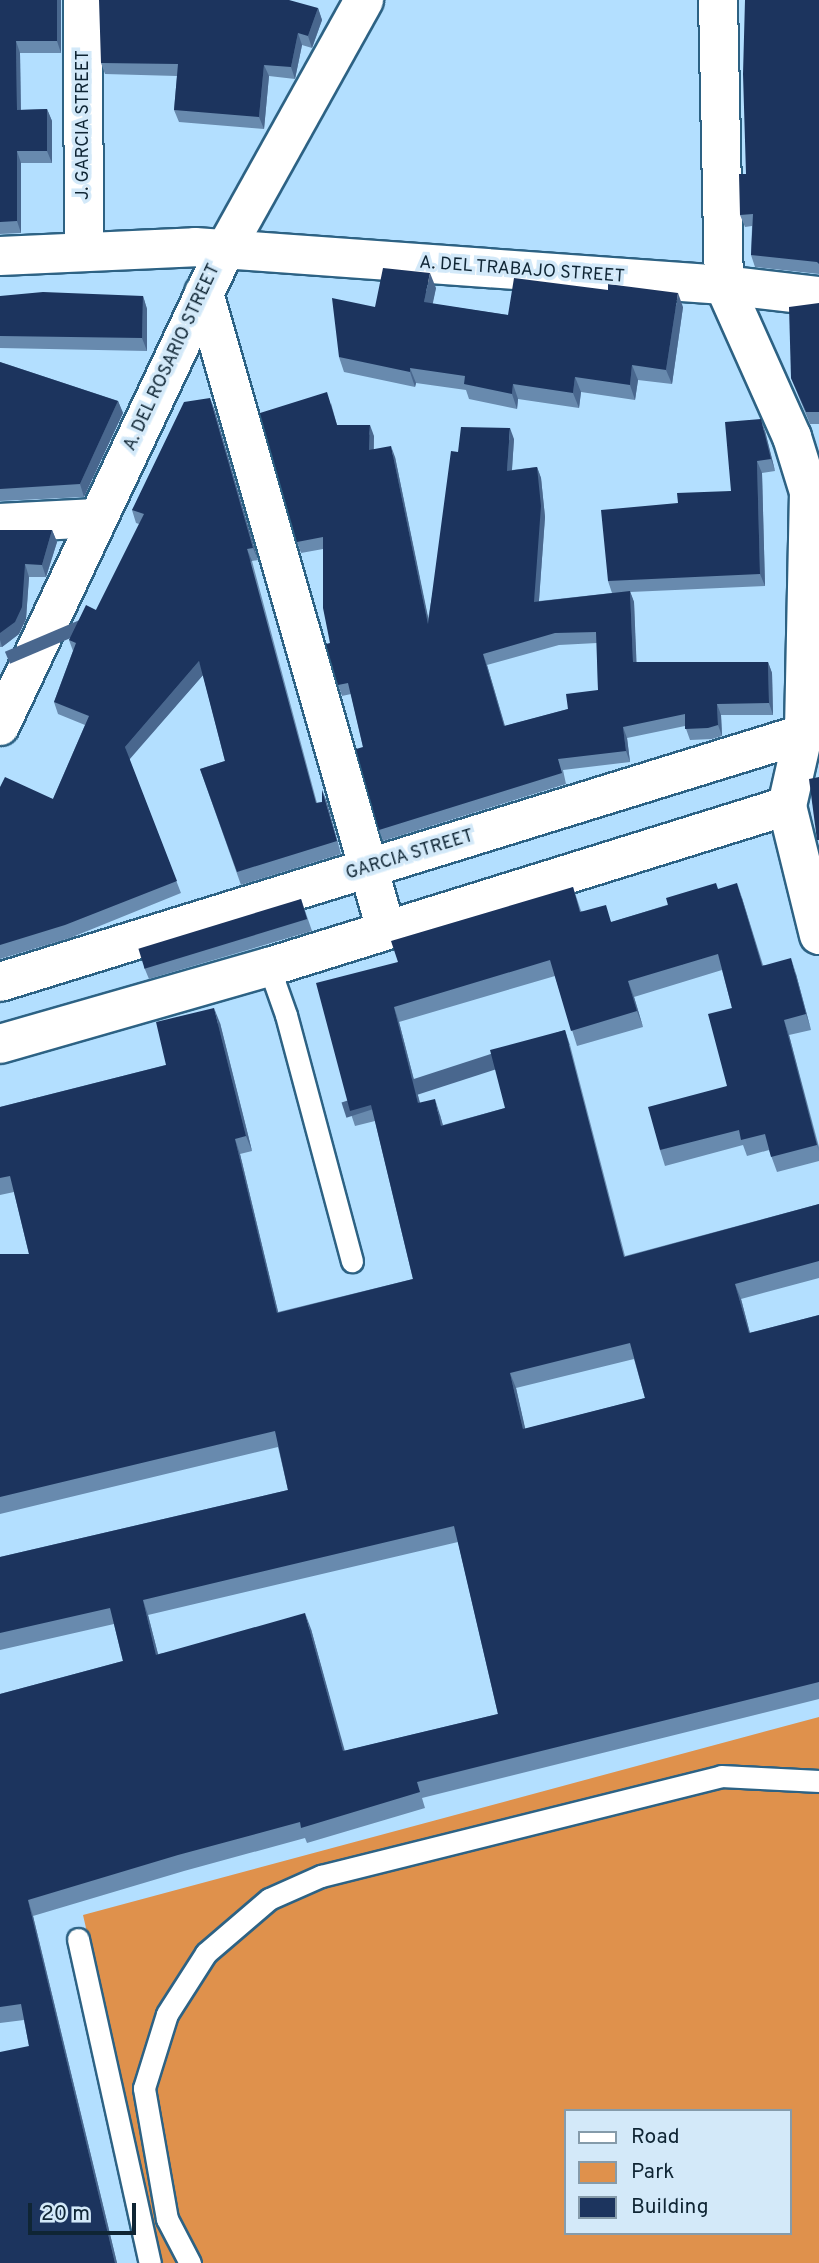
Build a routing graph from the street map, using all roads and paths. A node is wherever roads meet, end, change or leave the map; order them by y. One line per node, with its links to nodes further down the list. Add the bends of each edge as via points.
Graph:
1 (83, 0): 4 (street, J. GARCIA STREET)
2 (364, 0): 5 (street, A. DEL ROSARIO STREET)
3 (718, 0): 7 (street)
4 (84, 250): 5 (street, A. DEL TRABAJO STREET); 6 (street, A. DEL TRABAJO STREET)
5 (225, 250): 7 (street, A. DEL TRABAJO STREET); 8 (street, A. DEL ROSARIO STREET)
6 (0, 256)
7 (724, 285): 9 (street, A. DEL TRABAJO STREET); 13 (street, via 803,464 810,492)
8 (204, 293): 10 (street, A. DEL ROSARIO STREET); 15 (street)
9 (819, 296)
10 (97, 518): 11 (street); 12 (street, A. DEL ROSARIO STREET)
11 (0, 523)
12 (0, 726)
13 (812, 730): 14 (street); 15 (street, GARCIA STREET)
14 (787, 806): 16 (street); 17 (street)
15 (368, 869): 16 (street); 19 (street, GARCIA STREET)
16 (386, 930): 18 (street)
17 (819, 936)
18 (269, 967): 20 (street); 21 (lane)
19 (0, 982)
20 (0, 1044)
21 (352, 1261)
22 (819, 1781): 25 (lane, via 721,1776 321,1876 269,1899 206,1953 167,2014 144,2088 167,2219)
23 (78, 1939): 24 (lane)
24 (150, 2263)
25 (190, 2263)

